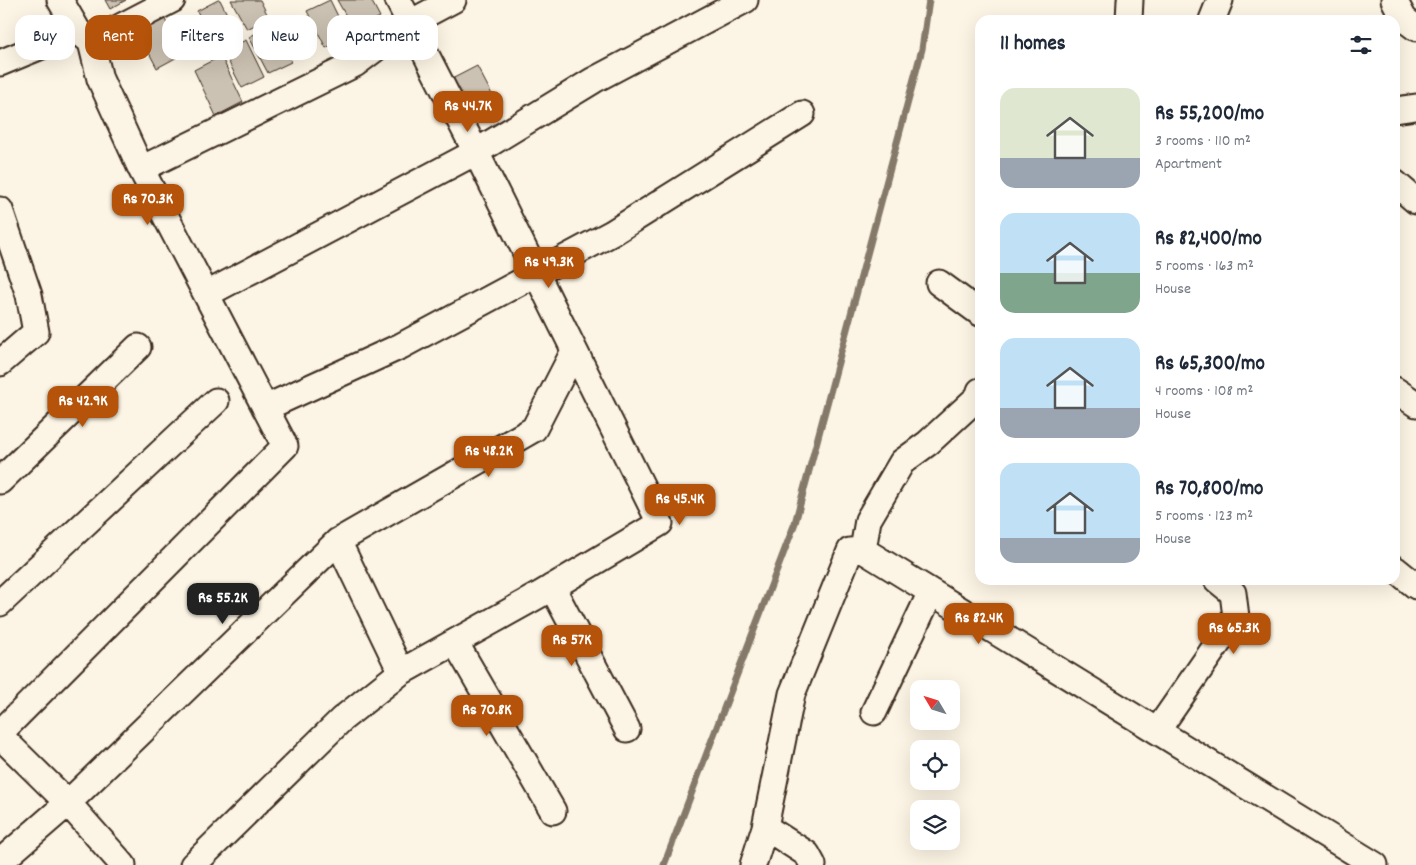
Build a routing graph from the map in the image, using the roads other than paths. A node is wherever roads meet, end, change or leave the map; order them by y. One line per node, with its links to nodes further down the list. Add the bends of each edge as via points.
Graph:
1 (60, 0): 14 (street)
2 (172, 0): 14 (street)
3 (398, 0): 9 (street)
4 (453, 0): 10 (street)
5 (745, 0): 21 (street, via 594,80)
6 (1130, 0): 11 (street)
7 (1220, 0): 12 (street)
8 (1394, 0): 13 (street, via 1404,19)
9 (404, 15)
10 (425, 15)
11 (1128, 15)
12 (1214, 15)
13 (1416, 28)
14 (84, 37): 17 (street); 22 (street)
15 (360, 60): 22 (street)
16 (427, 60): 21 (street)
17 (0, 63)
18 (1416, 107): 19 (street)
19 (1400, 109)
20 (802, 114): 26 (street, via 612,233)
21 (476, 152): 26 (street); 28 (street)
22 (141, 169): 28 (street)
23 (1400, 187): 24 (street)
24 (1416, 201)
25 (0, 210): 32 (street, via 29,295 36,332)
26 (536, 274): 31 (street); 35 (street, via 401,346)
27 (939, 283): 29 (street)
28 (207, 294): 35 (street)
29 (975, 309)
30 (138, 347): 36 (street)
31 (574, 351): 37 (street, via 534,429); 42 (street, via 660,523)
32 (0, 363)
33 (975, 400): 38 (street, via 902,462 868,520)
34 (216, 401): 44 (street)
35 (265, 408): 50 (street, via 285,446)
36 (0, 481)
37 (338, 541): 46 (street); 51 (street)
38 (864, 550): 43 (street); 53 (street, via 850,551 792,694)
39 (1400, 573): 41 (street)
40 (1223, 585): 49 (street, via 1233,593 1236,617)
41 (1416, 586)
42 (552, 587): 45 (street); 48 (street)
43 (931, 592): 47 (street); 49 (street)
44 (0, 603)
45 (455, 642): 46 (street); 52 (street)
46 (402, 672): 56 (street, via 342,719)
47 (874, 712)
48 (627, 729)
49 (1157, 731): 59 (street)
50 (4, 747): 51 (street)
51 (68, 803): 54 (street); 55 (street)
52 (553, 811)
53 (765, 827): 57 (street); 58 (street, via 807,854)
54 (0, 862)
55 (123, 865)
56 (193, 865)
57 (753, 865)
58 (813, 865)
59 (1375, 865)

